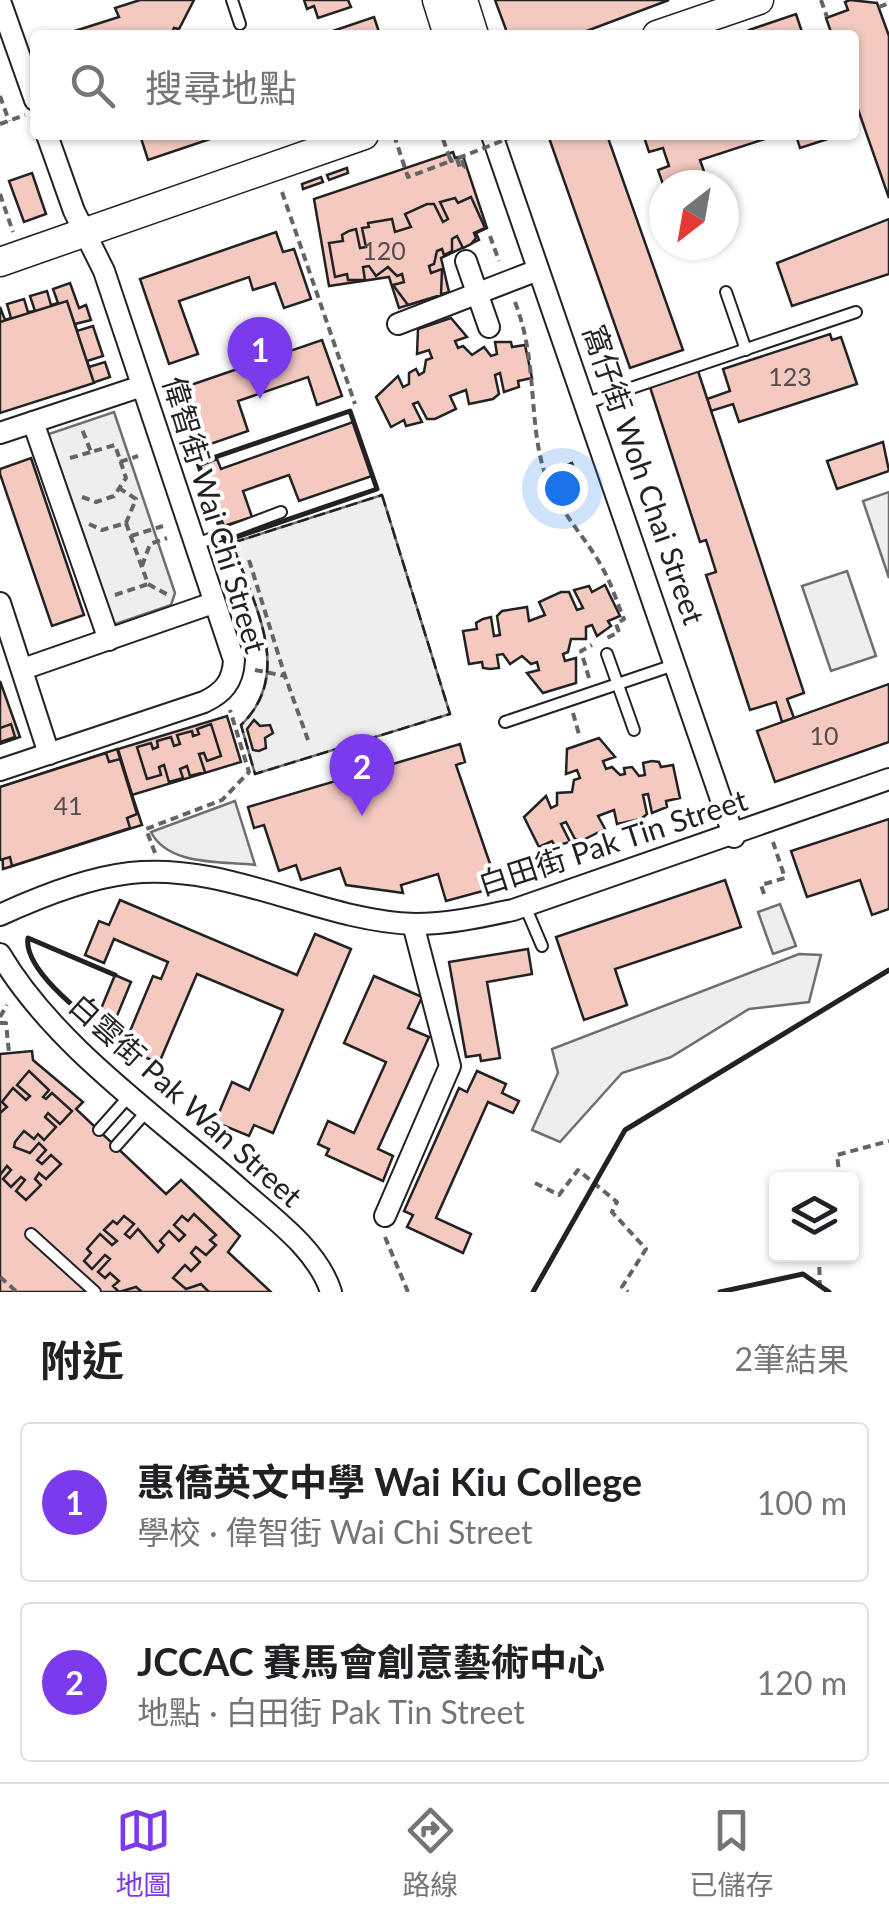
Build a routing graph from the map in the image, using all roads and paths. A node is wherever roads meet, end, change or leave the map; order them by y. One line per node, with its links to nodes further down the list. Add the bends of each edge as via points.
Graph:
1 (232, 0): 10 (lane)
2 (437, 0): 11 (main road)
3 (463, 0): 12 (main road)
4 (760, 0): 13 (main road)
5 (821, 0): 9 (path)
6 (0, 1): 15 (street)
7 (889, 4): 8 (path)
8 (879, 7)
9 (827, 17)
10 (240, 24)
11 (446, 30)
12 (472, 30)
13 (672, 30)
14 (0, 96): 16 (path)
15 (30, 108): 16 (path)
16 (9, 121): 17 (path)
17 (0, 124)
18 (49, 140): 28 (street, 偉智街 Wai Chi Street)
19 (350, 140): 28 (main road)
20 (396, 140): 24 (path, via 408,176)
21 (444, 140): 24 (path)
22 (494, 140): 32 (street, 窩仔街 Woh Chai Street)
23 (505, 140): 24 (path, bridge)
24 (454, 159)
25 (282, 192): 41 (path)
26 (0, 194): 27 (path)
27 (13, 232)
28 (87, 234): 31 (main road); 40 (street, 偉智街 Wai Chi Street)
29 (490, 236): 33 (path)
30 (466, 261): 35 (street)
31 (0, 262)
32 (538, 270): 33 (street); 42 (street, 窩仔街 Woh Chai Street)
33 (508, 282): 35 (street); 74 (path, via 529,340 546,476 602,567 624,619 616,624 618,632 581,651 590,682 566,691)
34 (726, 292): 39 (lane)
35 (477, 293): 37 (street); 38 (street)
36 (856, 312): 39 (lane)
37 (398, 324)
38 (489, 327)
39 (746, 350): 42 (lane)
40 (142, 386): 43 (street); 60 (street, 偉智街 Wai Chi Street)
41 (355, 404)
42 (584, 404): 69 (street, 窩仔街 Woh Chai Street)
43 (33, 422): 45 (street); 67 (street)
44 (80, 424): 46 (path)
45 (0, 433)
46 (91, 452): 48 (path, via 115,445); 49 (path, via 69,455)
47 (138, 456): 48 (path)
48 (120, 462): 50 (path, via 126,478)
49 (71, 468)
50 (119, 488): 52 (path, via 114,496); 56 (path, via 136,499)
51 (75, 494): 52 (path)
52 (88, 499): 53 (path)
53 (85, 510)
54 (281, 512): 60 (lane)
55 (82, 520): 56 (path, via 102,530)
56 (126, 522): 58 (path)
57 (163, 526): 58 (path)
58 (131, 536): 62 (path)
59 (167, 538): 62 (path, via 150,544)
60 (194, 545): 66 (street, 偉智街 Wai Chi Street)
61 (249, 560): 72 (path)
62 (142, 566): 63 (path)
63 (148, 584): 64 (path); 67 (path, via 111,596)
64 (174, 598)
65 (0, 603): 70 (street)
66 (213, 603): 67 (street); 80 (street, 偉智街 Wai Chi Street, via 234,660 217,696)
67 (116, 637): 70 (street)
68 (608, 654): 73 (lane)
69 (674, 665): 73 (lane); 83 (street, 窩仔街 Woh Chai Street)
70 (22, 669): 80 (street)
71 (255, 670): 72 (path)
72 (285, 676): 79 (path)
73 (618, 684): 74 (lane); 77 (lane)
74 (569, 700): 76 (lane); 78 (path)
75 (230, 710): 85 (path, via 249,772 222,800 146,829)
76 (505, 722)
77 (634, 730)
78 (580, 738)
79 (308, 740)
80 (49, 754): 81 (street, 偉智街 Wai Chi Street)
81 (0, 770)
82 (889, 780): 83 (street, 白田街 Pak Tin Street)
83 (734, 837): 87 (street, 白田街 Pak Tin Street)
84 (771, 837): 86 (path, via 785,878 761,885)
85 (156, 858)
86 (764, 894)
87 (525, 906): 89 (street, 白田街 Pak Tin Street); 90 (lane)
88 (0, 915): 89 (street, 白田街 Pak Tin Street, via 68,890 150,872)
89 (413, 924): 102 (street, via 450,1066)
90 (542, 946)
91 (0, 954): 95 (street, 白雲街 Pak Wan Street, via 32,1002)
92 (7, 1005): 93 (path)
93 (0, 1020): 94 (path, via 6,1023)
94 (8, 1053)
95 (131, 1094): 96 (street, 白雲街 Pak Wan Street); 97 (lane)
96 (148, 1109): 99 (lane); 108 (street, 白雲街 Pak Wan Street, via 312,1258)
97 (99, 1130)
98 (889, 1141): 100 (path, via 836,1155)
99 (116, 1146)
100 (839, 1172)
101 (535, 1182): 110 (path, via 559,1195 578,1170 617,1202 612,1212 646,1249 622,1287)
102 (383, 1223): 109 (path)
103 (31, 1234): 107 (lane)
104 (820, 1262): 111 (path)
105 (0, 1277): 106 (path)
106 (17, 1292)
107 (95, 1292)
108 (331, 1292)
109 (408, 1292)
110 (628, 1292)
111 (820, 1292)

